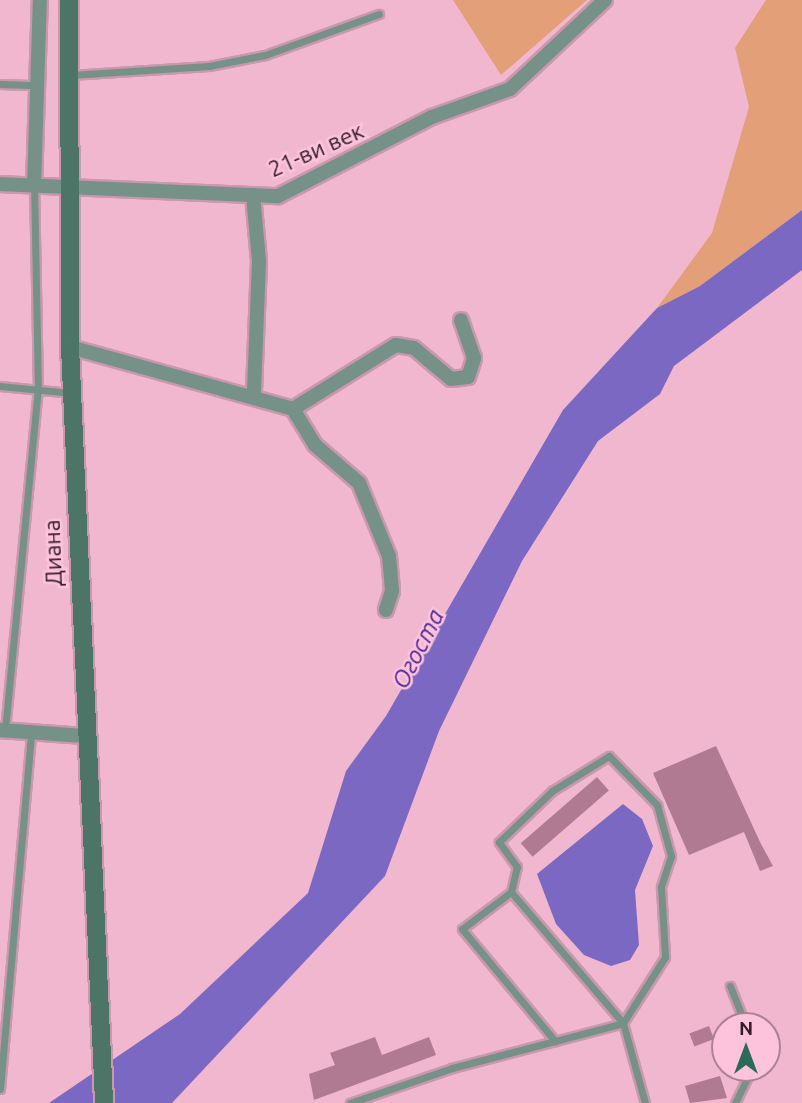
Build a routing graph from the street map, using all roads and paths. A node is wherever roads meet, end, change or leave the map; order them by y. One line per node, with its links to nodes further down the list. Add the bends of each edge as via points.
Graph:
1 (40, 0): 7 (street)
2 (69, 0): 5 (main road, Диана)
3 (605, 0): 11 (street, 21-ви век, via 510,89 432,117 278,196)
4 (379, 14): 5 (lane, via 265,55 209,66)
5 (67, 75): 10 (main road, Диана)
6 (0, 84): 7 (lane)
7 (38, 85): 9 (street)
8 (0, 184): 9 (street, 21-ви век)
9 (34, 186): 10 (street, 21-ви век); 15 (lane)
10 (67, 187): 11 (street, 21-ви век); 13 (main road, Диана)
11 (253, 195): 17 (street, via 259,261)
12 (461, 320): 18 (street, via 474,358 468,377 450,379 414,348 396,345)
13 (70, 347): 16 (main road, Диана); 17 (street)
14 (0, 386): 15 (lane)
15 (38, 390): 16 (lane); 20 (lane)
16 (72, 393): 22 (main road, Диана)
17 (254, 393): 18 (street)
18 (293, 409): 19 (street, via 315,445 359,483 389,556 392,591)
19 (386, 610)
20 (2, 730): 21 (street)
21 (31, 732): 22 (street); 29 (lane)
22 (85, 736): 30 (main road, Диана)
23 (511, 892): 26 (lane); 26 (lane, via 517,867 500,838 596,760 620,761 657,805 671,856 661,887 665,957); 27 (lane, via 462,929)
24 (730, 986): 25 (lane)
25 (740, 1012)
26 (623, 1023): 27 (lane); 32 (lane)
27 (555, 1041): 31 (lane)
28 (745, 1082): 33 (lane)
29 (0, 1089)
30 (104, 1103)
31 (350, 1103)
32 (645, 1103)
33 (735, 1103)

